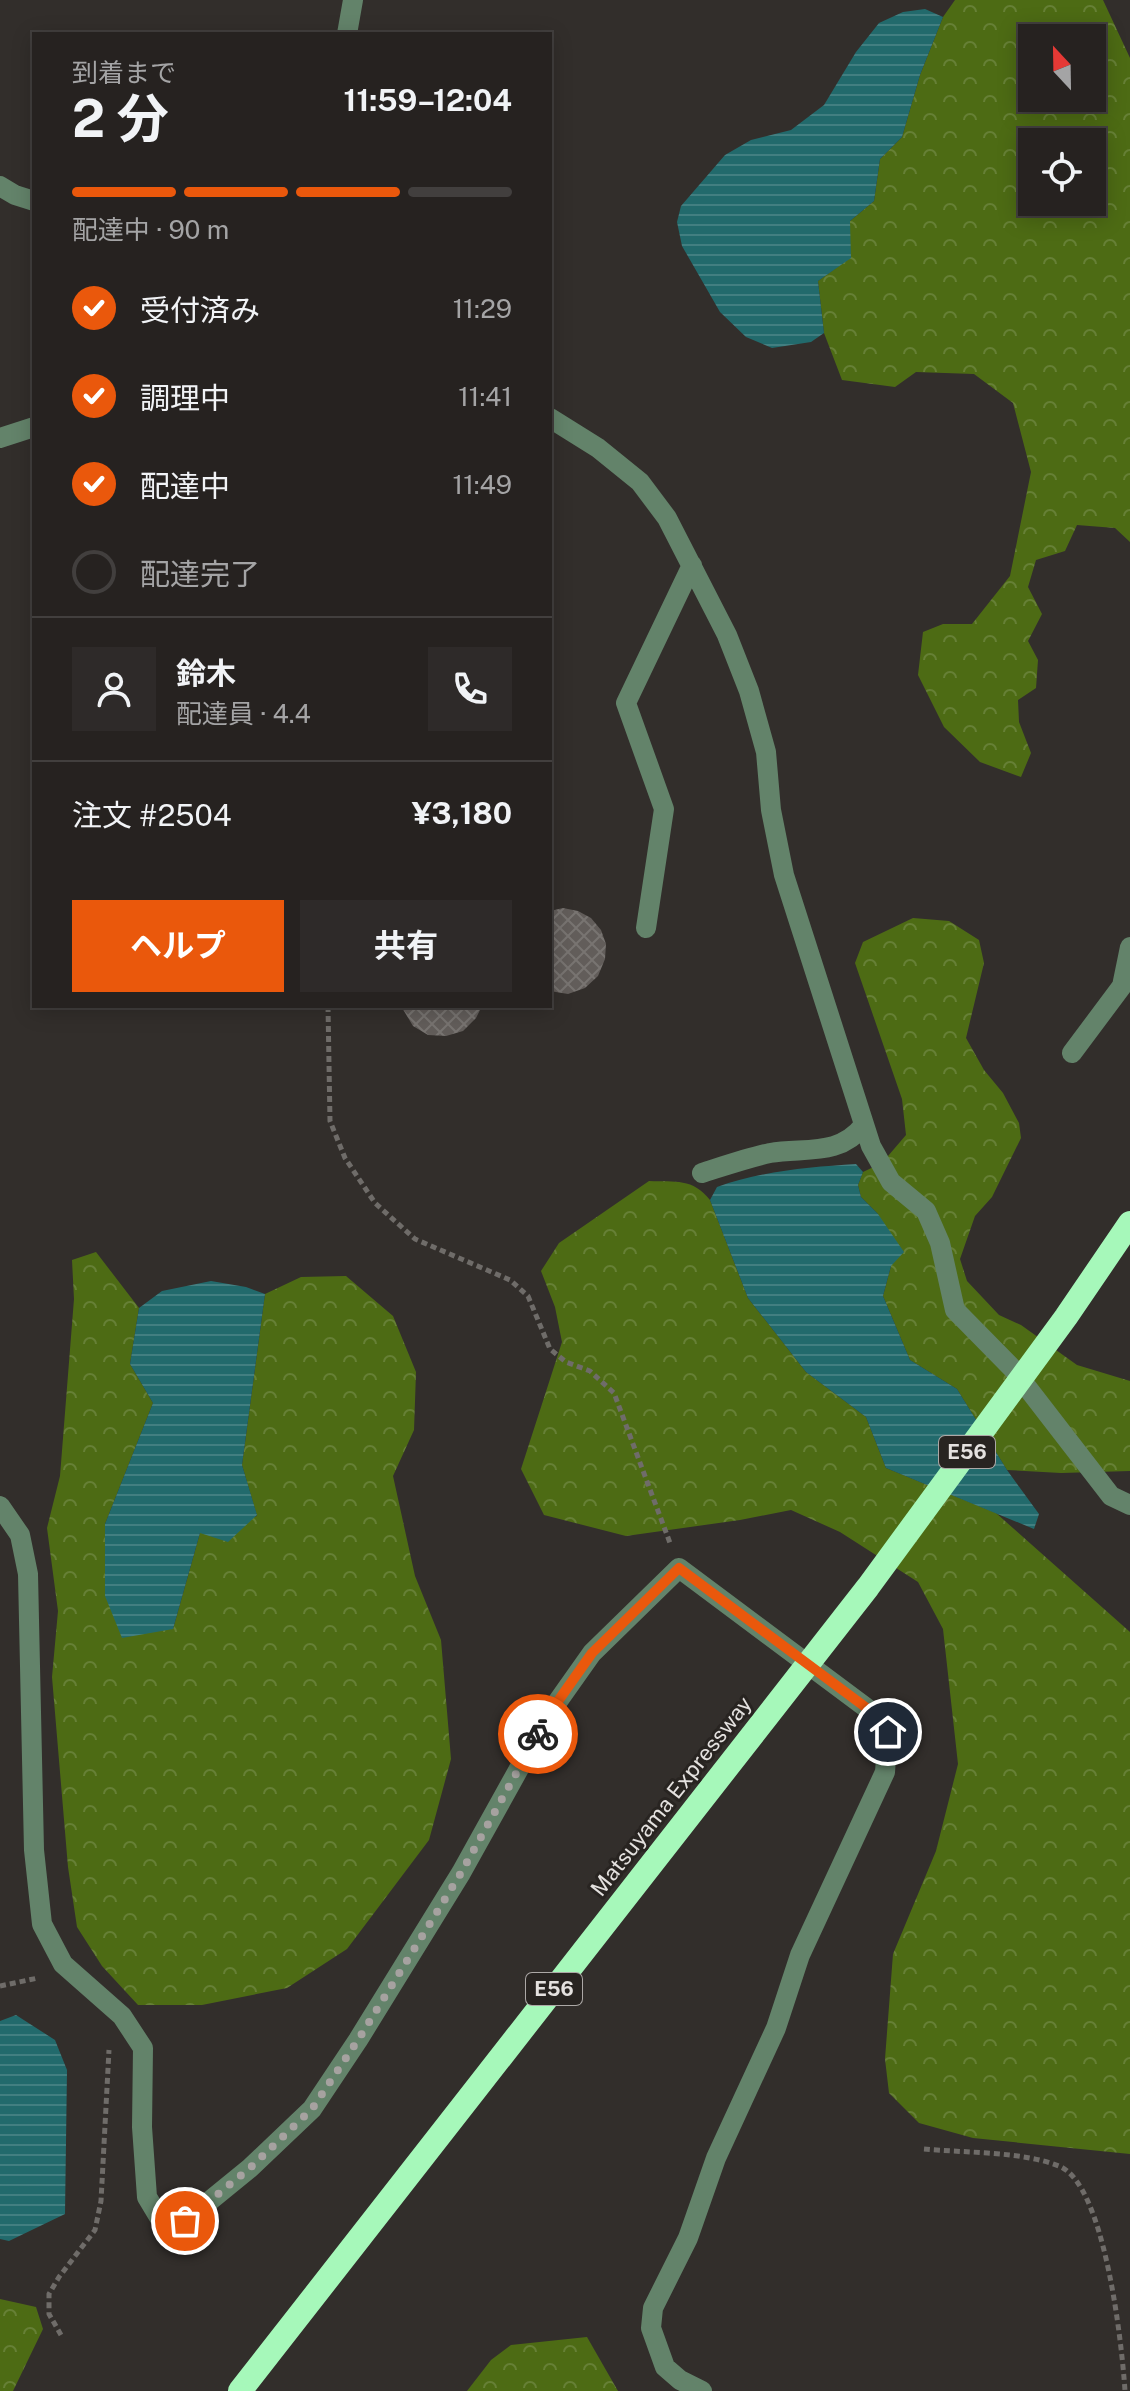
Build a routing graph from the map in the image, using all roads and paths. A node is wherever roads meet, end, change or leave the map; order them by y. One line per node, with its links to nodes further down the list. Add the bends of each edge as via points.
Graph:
1 (353, 0): 2 (street)
2 (347, 32)
3 (0, 186): 4 (street)
4 (32, 200)
5 (552, 419): 8 (street, via 640,482)
6 (32, 428): 7 (street)
7 (0, 438)
8 (692, 565): 9 (street, via 626,703 664,809); 13 (street, via 749,691 766,752 784,875)
9 (646, 928)
10 (1130, 947): 12 (street, via 1122,986)
11 (328, 1008): 18 (path, via 330,1121 345,1158 375,1203 415,1239 510,1280 528,1296 550,1349 590,1371 614,1393)
12 (1072, 1053)
13 (864, 1125): 14 (street, via 840,1145 771,1153); 16 (street, via 891,1182 926,1211 940,1243 955,1310 1013,1369 1111,1496)
14 (702, 1173)
15 (1130, 1223): 24 (highway, Matsuyama Expressway / E56, via 868,1587)
16 (1130, 1505)
17 (0, 1506): 19 (street, via 20,1535 28,1574 34,1850 42,1924)
18 (687, 1574): 21 (street, via 592,1653 551,1711 461,1873 312,2109 185,2221 159,2217 147,2197 143,2048); 25 (street, via 876,1715 888,1732 885,1772 800,1955 776,2028 653,2308 651,2328 665,2367)
19 (63, 1964): 20 (path, via 44,1976); 21 (street)
20 (0, 1986)
21 (106, 2001): 23 (path, via 109,2042 101,2201 95,2230 49,2294 49,2314)
22 (924, 2149): 26 (path, via 1027,2158 1062,2167 1082,2187 1111,2277)
23 (61, 2335)
24 (240, 2391)
25 (702, 2391)
26 (1125, 2391)

